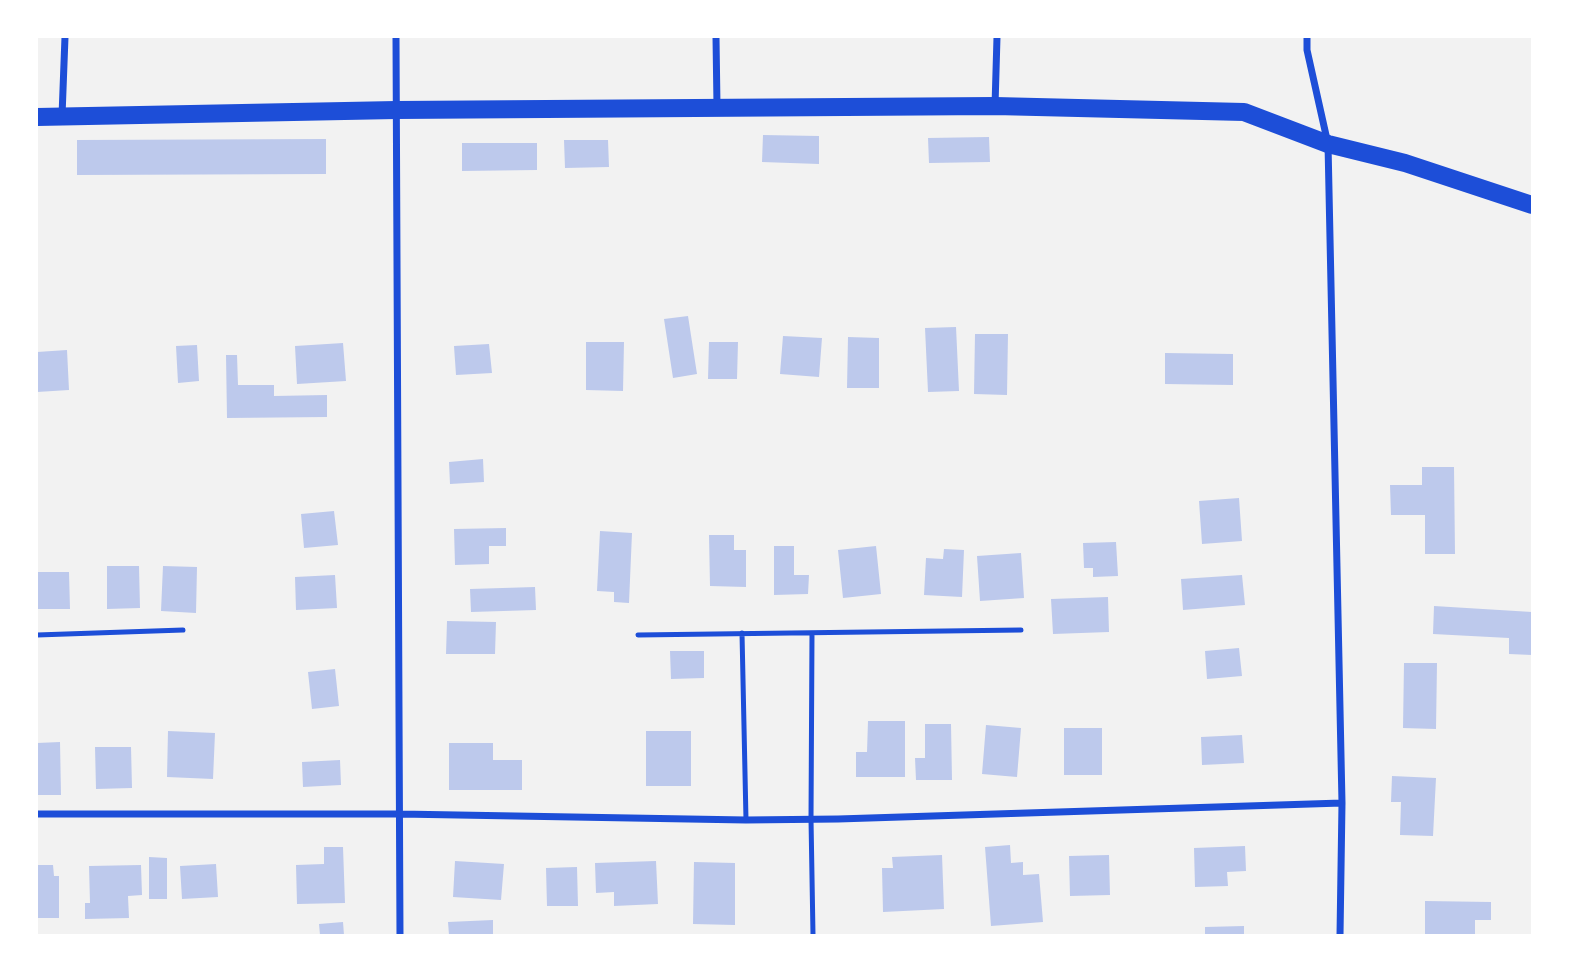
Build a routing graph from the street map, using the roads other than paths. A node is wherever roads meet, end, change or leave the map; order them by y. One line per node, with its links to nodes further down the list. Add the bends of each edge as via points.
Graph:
1 (65, 37): 9 (street)
2 (396, 37): 8 (street)
3 (716, 37): 7 (street)
4 (997, 37): 6 (street)
5 (1307, 37): 11 (street)
6 (995, 106): 7 (main road); 11 (main road, via 1244,112)
7 (717, 108): 8 (main road)
8 (396, 110): 9 (main road); 21 (street)
9 (62, 116): 10 (main road)
10 (37, 117)
11 (1328, 144): 12 (main road, via 1405,163); 19 (street)
12 (1532, 205)
13 (183, 630): 17 (lane)
14 (1020, 630): 16 (lane)
15 (742, 633): 16 (lane); 18 (lane); 23 (lane)
16 (811, 633): 22 (lane)
17 (37, 635)
18 (638, 635)
19 (1342, 803): 22 (street); 26 (street)
20 (37, 814): 21 (street)
21 (400, 814): 23 (street); 24 (street)
22 (811, 819): 23 (street); 25 (lane)
23 (746, 820)
24 (400, 935)
25 (813, 935)
26 (1340, 935)

